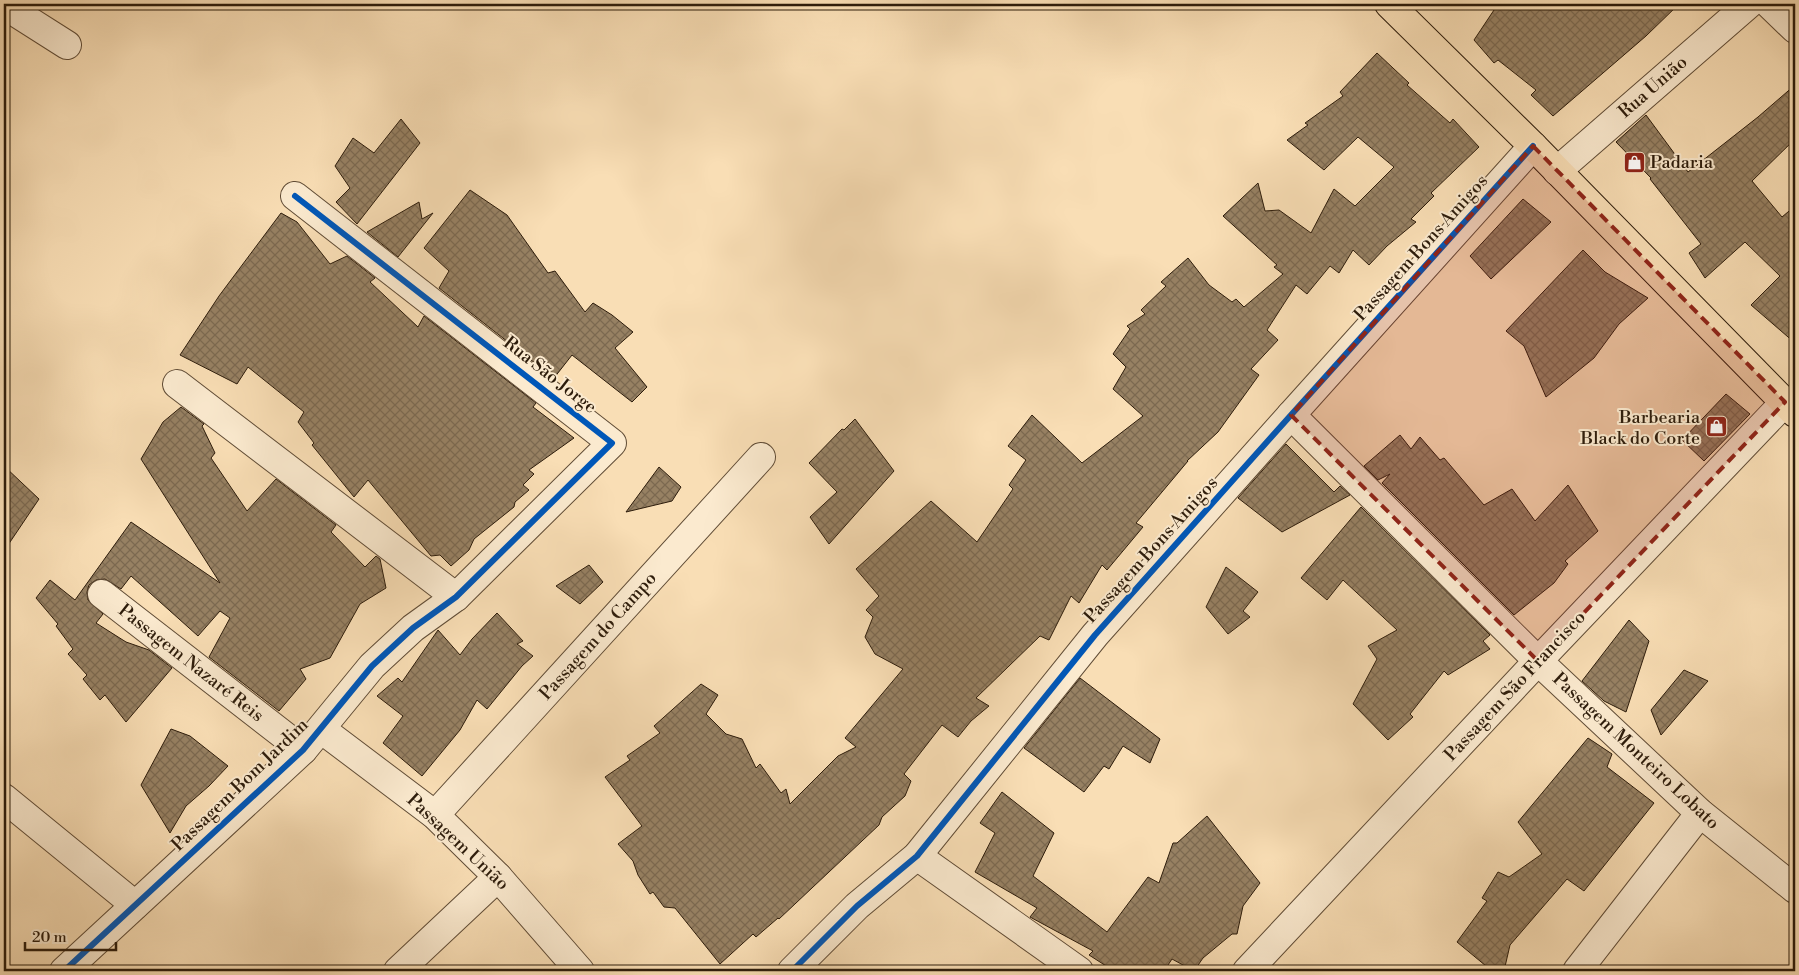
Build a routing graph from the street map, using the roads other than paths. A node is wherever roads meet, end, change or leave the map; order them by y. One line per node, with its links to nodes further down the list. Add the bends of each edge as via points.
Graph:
1 (1390, 4): 7 (main road)
2 (1749, 4): 8 (street, Rua União)
3 (1769, 4): 5 (street)
4 (4, 5): 6 (street)
5 (1795, 28)
6 (67, 45)
7 (1533, 146): 8 (main road); 12 (street, Passagem Bons Amigos)
8 (1557, 171): 11 (main road)
9 (296, 196): 15 (street, Rua São Jorge, via 612,443)
10 (176, 384): 15 (street)
11 (1790, 408): 16 (street, Passagem São Francisco)
12 (1291, 415): 16 (street, Passagem Monteiro Lobato); 22 (street, Passagem Bons Amigos, via 1095,635)
13 (761, 457): 21 (street, Passagem do Campo)
14 (102, 594): 18 (street, Passagem Nazaré Reis)
15 (456, 597): 17 (street, Passagem Bom Jardim, via 413,628 372,666)
16 (1538, 661): 20 (street, Passagem Monteiro Lobato); 31 (street, Passagem São Francisco)
17 (321, 729): 18 (street, Passagem Bom Jardim); 21 (street, Passagem União)
18 (303, 750): 25 (street, Passagem Bom Jardim)
19 (4, 798): 25 (street)
20 (1700, 813): 24 (street, Passagem Monteiro Lobato); 32 (street)
21 (434, 815): 23 (street, Passagem União)
22 (916, 856): 29 (street, Passagem Bons Amigos, via 857,906); 30 (street)
23 (498, 877): 27 (street); 28 (street, Passagem União)
24 (1795, 889)
25 (134, 905): 26 (street, Passagem Bom Jardim)
26 (64, 971)
27 (398, 971)
28 (580, 971)
29 (792, 971)
30 (1079, 971)
31 (1247, 971)
32 (1577, 971)

